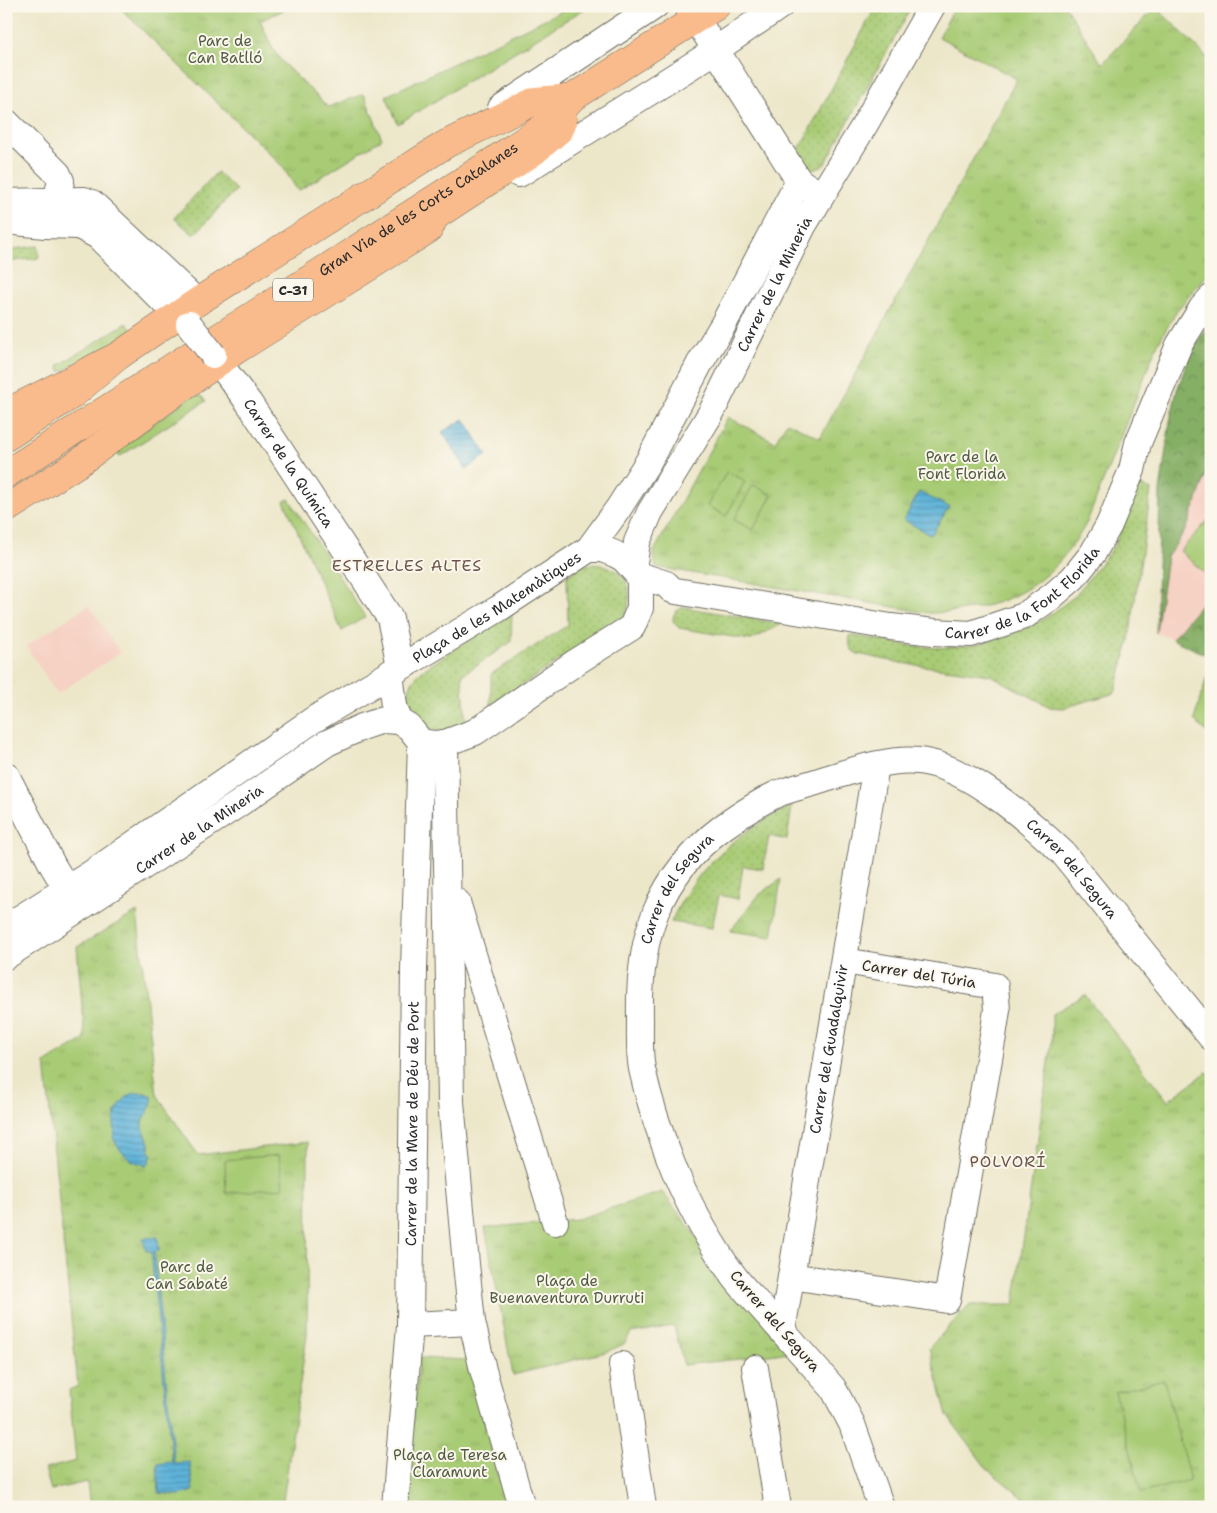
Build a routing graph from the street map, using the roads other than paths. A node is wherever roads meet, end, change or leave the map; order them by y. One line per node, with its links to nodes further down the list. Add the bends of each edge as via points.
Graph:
1 (655, 6): 8 (street)
2 (780, 6): 5 (street)
3 (932, 6): 10 (street, Carrer de la Mineria)
4 (700, 10): 5 (street, Gran Via de les Corts Catalanes); 6 (main road, Gran Via de les Corts Catalanes / C-31)
5 (716, 50): 9 (street, Gran Via de les Corts Catalanes); 16 (street)
6 (572, 98): 8 (main road, via 535,101); 16 (main road, via 560,129 533,152 435,216); 25 (main road, Gran Via de les Corts Catalanes / C-31, via 485,144); 26 (main road, Gran Via de les Corts Catalanes / C-31, via 542,128 486,166)
7 (6, 122): 11 (street, via 58,174)
8 (446, 144): 19 (main road)
9 (799, 182): 10 (street); 29 (street, Carrer de la Mineria, via 648,462)
10 (823, 194): 30 (street, Carrer de la Mineria, via 803,226 711,413 650,512 637,542)
11 (64, 200): 12 (street); 13 (street); 15 (street); 19 (street, via 92,203)
12 (6, 202)
13 (6, 221): 14 (street)
14 (45, 226): 15 (street); 17 (street)
15 (79, 226): 19 (street, via 98,236 161,299)
16 (429, 229): 21 (main road)
17 (6, 239)
18 (1211, 298): 31 (street, Carrer de la Font Florida, via 1179,345 1138,443 1132,470 1109,525 1093,553 1073,578 1024,616 971,634 934,632)
19 (189, 313): 20 (main road); 21 (street, Carrer de la Química, bridge)
20 (118, 356): 23 (main road); 24 (main road, via 72,395)
21 (216, 358): 22 (main road); 33 (street, Carrer de la Química)
22 (188, 383): 27 (main road, via 150,400); 28 (main road, via 77,464)
23 (6, 413)
24 (6, 437)
25 (6, 453)
26 (6, 474)
27 (6, 494)
28 (6, 510)
29 (589, 549): 30 (street, Plaça de les Matemàtiques, via 610,552 624,559); 34 (street, Plaça de les Matemàtiques)
30 (636, 572): 31 (street, Carrer de la Font Florida, via 666,584); 32 (street, via 640,583)
31 (672, 590): 32 (street)
32 (640, 608): 37 (street, via 632,627 475,732)
33 (390, 618): 34 (street, Carrer de la Química); 35 (street, Carrer de la Química)
34 (435, 647): 35 (street, Plaça de les Matemàtiques)
35 (395, 670): 36 (street, via 394,706); 41 (street, Carrer de la Mineria, via 313,720 105,864)
36 (399, 720): 37 (street); 41 (street, Carrer de la Mineria, via 384,720 362,727 327,743 237,805)
37 (433, 742): 40 (street); 49 (street, Carrer de la Mare de Déu de Port, via 414,969)
38 (876, 765): 44 (street, Carrer del Guadalquivir); 45 (street, Carrer del Segura, via 919,761 944,767 1006,803 1063,853); 50 (street, Carrer del Segura, via 778,794 745,811 710,837 668,885 644,946 639,994 642,1066 664,1144 690,1207 704,1231 738,1283)
39 (6, 775): 41 (street, via 53,866)
40 (448, 872): 46 (street); 48 (street, via 451,1102)
41 (74, 898): 42 (street, Carrer de la Mineria); 43 (street, Carrer de la Mineria)
42 (6, 927)
43 (6, 956)
44 (844, 961): 47 (street, Carrer del Guadalquivir); 47 (street, Carrer del Túria, via 995,986 995,1027 947,1300)
45 (1211, 1037)
46 (555, 1222)
47 (791, 1276): 50 (street, Carrer del Guadalquivir)
48 (472, 1322): 49 (street); 54 (street)
49 (410, 1325): 53 (street, Carrer de la Mare de Déu de Port)
50 (782, 1331): 57 (street, Carrer del Segura, via 833,1388 852,1424)
51 (622, 1365): 55 (street)
52 (755, 1368): 56 (street)
53 (395, 1507)
54 (522, 1507)
55 (643, 1507)
56 (778, 1507)
57 (881, 1507)

